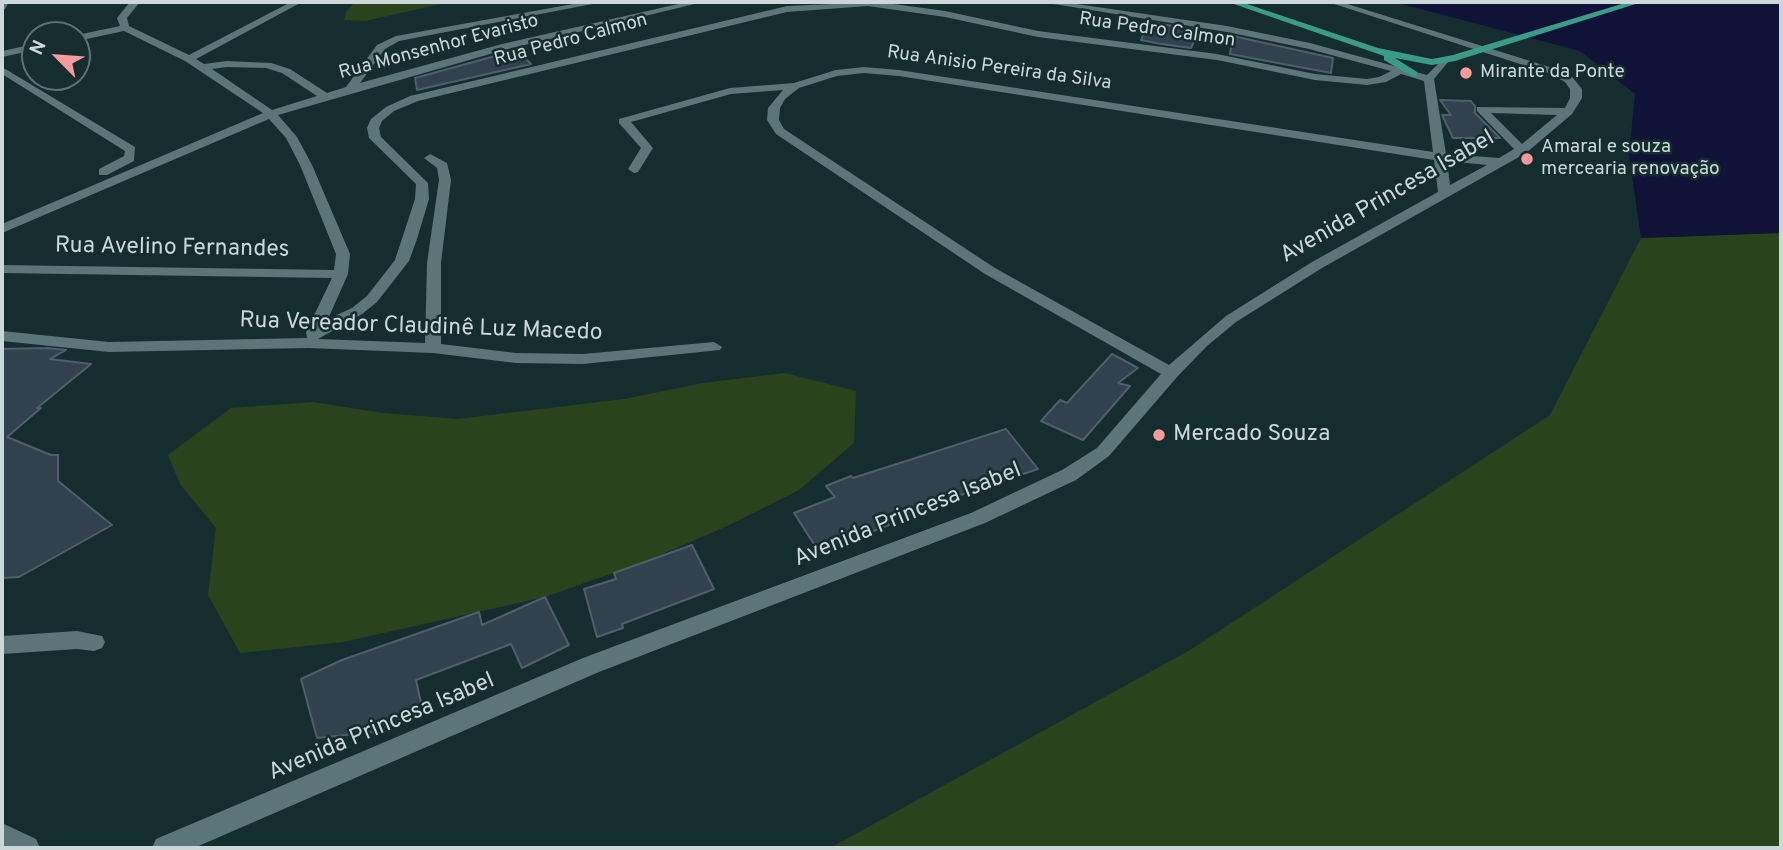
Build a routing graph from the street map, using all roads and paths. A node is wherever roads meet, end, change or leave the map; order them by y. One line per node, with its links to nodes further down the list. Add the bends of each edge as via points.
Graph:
1 (135, 2): 9 (street, via 122,18)
2 (298, 2): 14 (street)
3 (598, 2): 22 (street, via 391,41 381,47)
4 (698, 2): 22 (street, Rua Monsenhor Evaristo, via 502,47)
5 (1046, 2): 17 (street, via 1239,32)
6 (1233, 2): 12 (main road)
7 (1332, 2): 24 (street, via 1569,79 1576,98)
8 (1637, 2): 15 (main road)
9 (125, 28): 10 (street); 14 (street)
10 (91, 35)
11 (21, 50): 13 (street)
12 (1377, 51): 15 (main road, via 1413,60); 19 (main road)
13 (2, 54)
14 (189, 59): 16 (street)
15 (1449, 60): 20 (street)
16 (199, 68): 23 (street, via 267,65 286,71); 25 (street)
17 (1400, 70): 19 (street); 38 (street, Rua Pedro Calmon, via 1367,82 1322,78 1217,57 1038,34 868,3 787,9 657,38 414,98 377,119 375,138 422,183 410,239 402,261 372,299)
18 (2, 71): 33 (street, via 132,154 123,163)
19 (1413, 74): 20 (street)
20 (1429, 79): 27 (street)
21 (795, 86): 27 (street, Rua Anisio Pereira da Silva, via 850,71 930,76); 31 (street, Rua Anisio Pereira da Silva, via 730,91 623,121 647,148); 41 (street, via 774,108 773,120 780,131 989,271)
22 (350, 89): 23 (street, Rua Monsenhor Evaristo)
23 (326, 96): 25 (street, Rua Monsenhor Evaristo)
24 (1568, 112): 26 (street, Avenida Princesa Isabel); 26 (street, via 1481,109)
25 (271, 114): 34 (street, Rua Monsenhor Evaristo); 36 (street, via 291,137 325,208 343,254)
26 (1522, 150): 30 (street, Avenida Princesa Isabel)
27 (1439, 157): 29 (street, Rua Anisio Pereira da Silva); 32 (street)
28 (430, 158): 40 (street, via 443,166 445,180 434,263)
29 (1459, 159): 30 (street, Rua Anisio Pereira da Silva); 32 (street)
30 (1501, 162): 32 (street, Avenida Princesa Isabel)
31 (634, 169)
32 (1454, 189): 41 (street, Avenida Princesa Isabel, via 1231,318)
33 (2, 220)
34 (2, 229)
35 (2, 269): 36 (street, Rua Avelino Fernandes)
36 (341, 274): 38 (street)
37 (2, 336): 38 (street, Rua Vereador Claudinê Luz Macedo, via 109,347)
38 (311, 338): 40 (street, Rua Vereador Claudinê Luz Macedo)
39 (714, 347): 40 (street, Rua Vereador Claudinê Luz Macedo, via 583,359 516,358)
40 (433, 348)
41 (1171, 373): 46 (street, Avenida Princesa Isabel, via 1103,452 1069,475 1001,508 591,665)
42 (94, 642): 43 (street)
43 (2, 645)
44 (2, 835): 45 (street)
45 (27, 848)
46 (165, 848)

